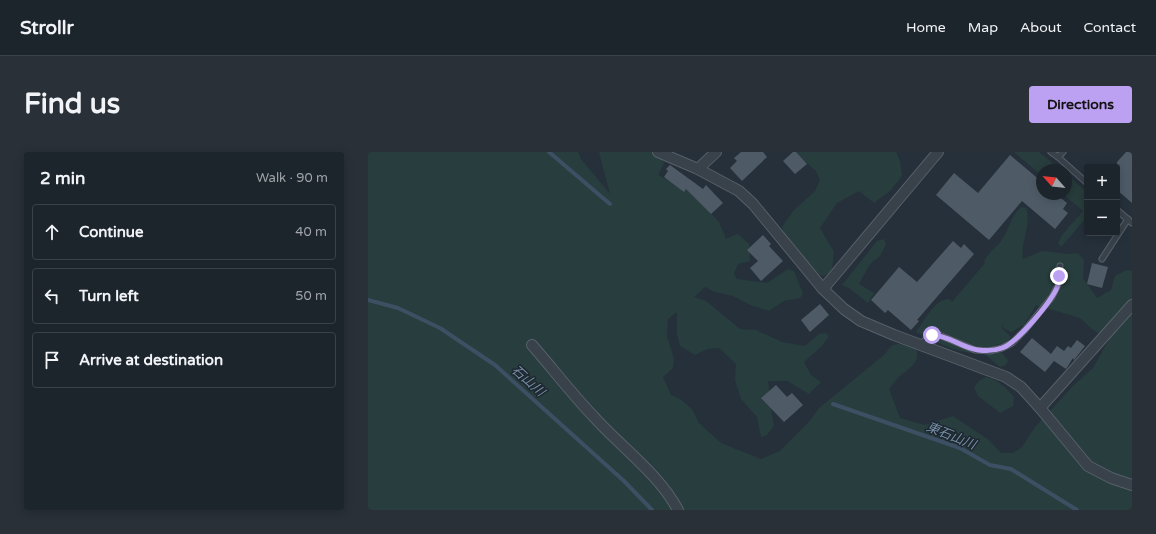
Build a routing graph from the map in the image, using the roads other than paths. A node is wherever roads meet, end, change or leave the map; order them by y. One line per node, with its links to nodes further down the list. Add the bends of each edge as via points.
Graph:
1 (658, 152): 7 (street)
2 (716, 152): 7 (street)
3 (938, 152): 13 (street)
4 (1051, 152): 6 (lane)
5 (1063, 152): 6 (lane)
6 (1058, 158): 8 (lane)
7 (698, 168): 13 (street, via 739,191 753,204)
8 (1084, 180)
9 (1120, 213): 10 (lane)
10 (1130, 221): 11 (lane)
11 (1102, 259)
12 (1060, 266): 16 (lane, via 1058,285 1052,297 1012,343 990,351 975,350 939,335 932,335)
13 (823, 289): 16 (street, via 861,321)
14 (1132, 305): 17 (street)
15 (532, 345): 19 (street, via 593,417 656,479)
16 (921, 345): 17 (street, via 1006,377 1020,387)
17 (1040, 408): 18 (street, via 1088,466)
18 (1132, 485)
19 (678, 510)

